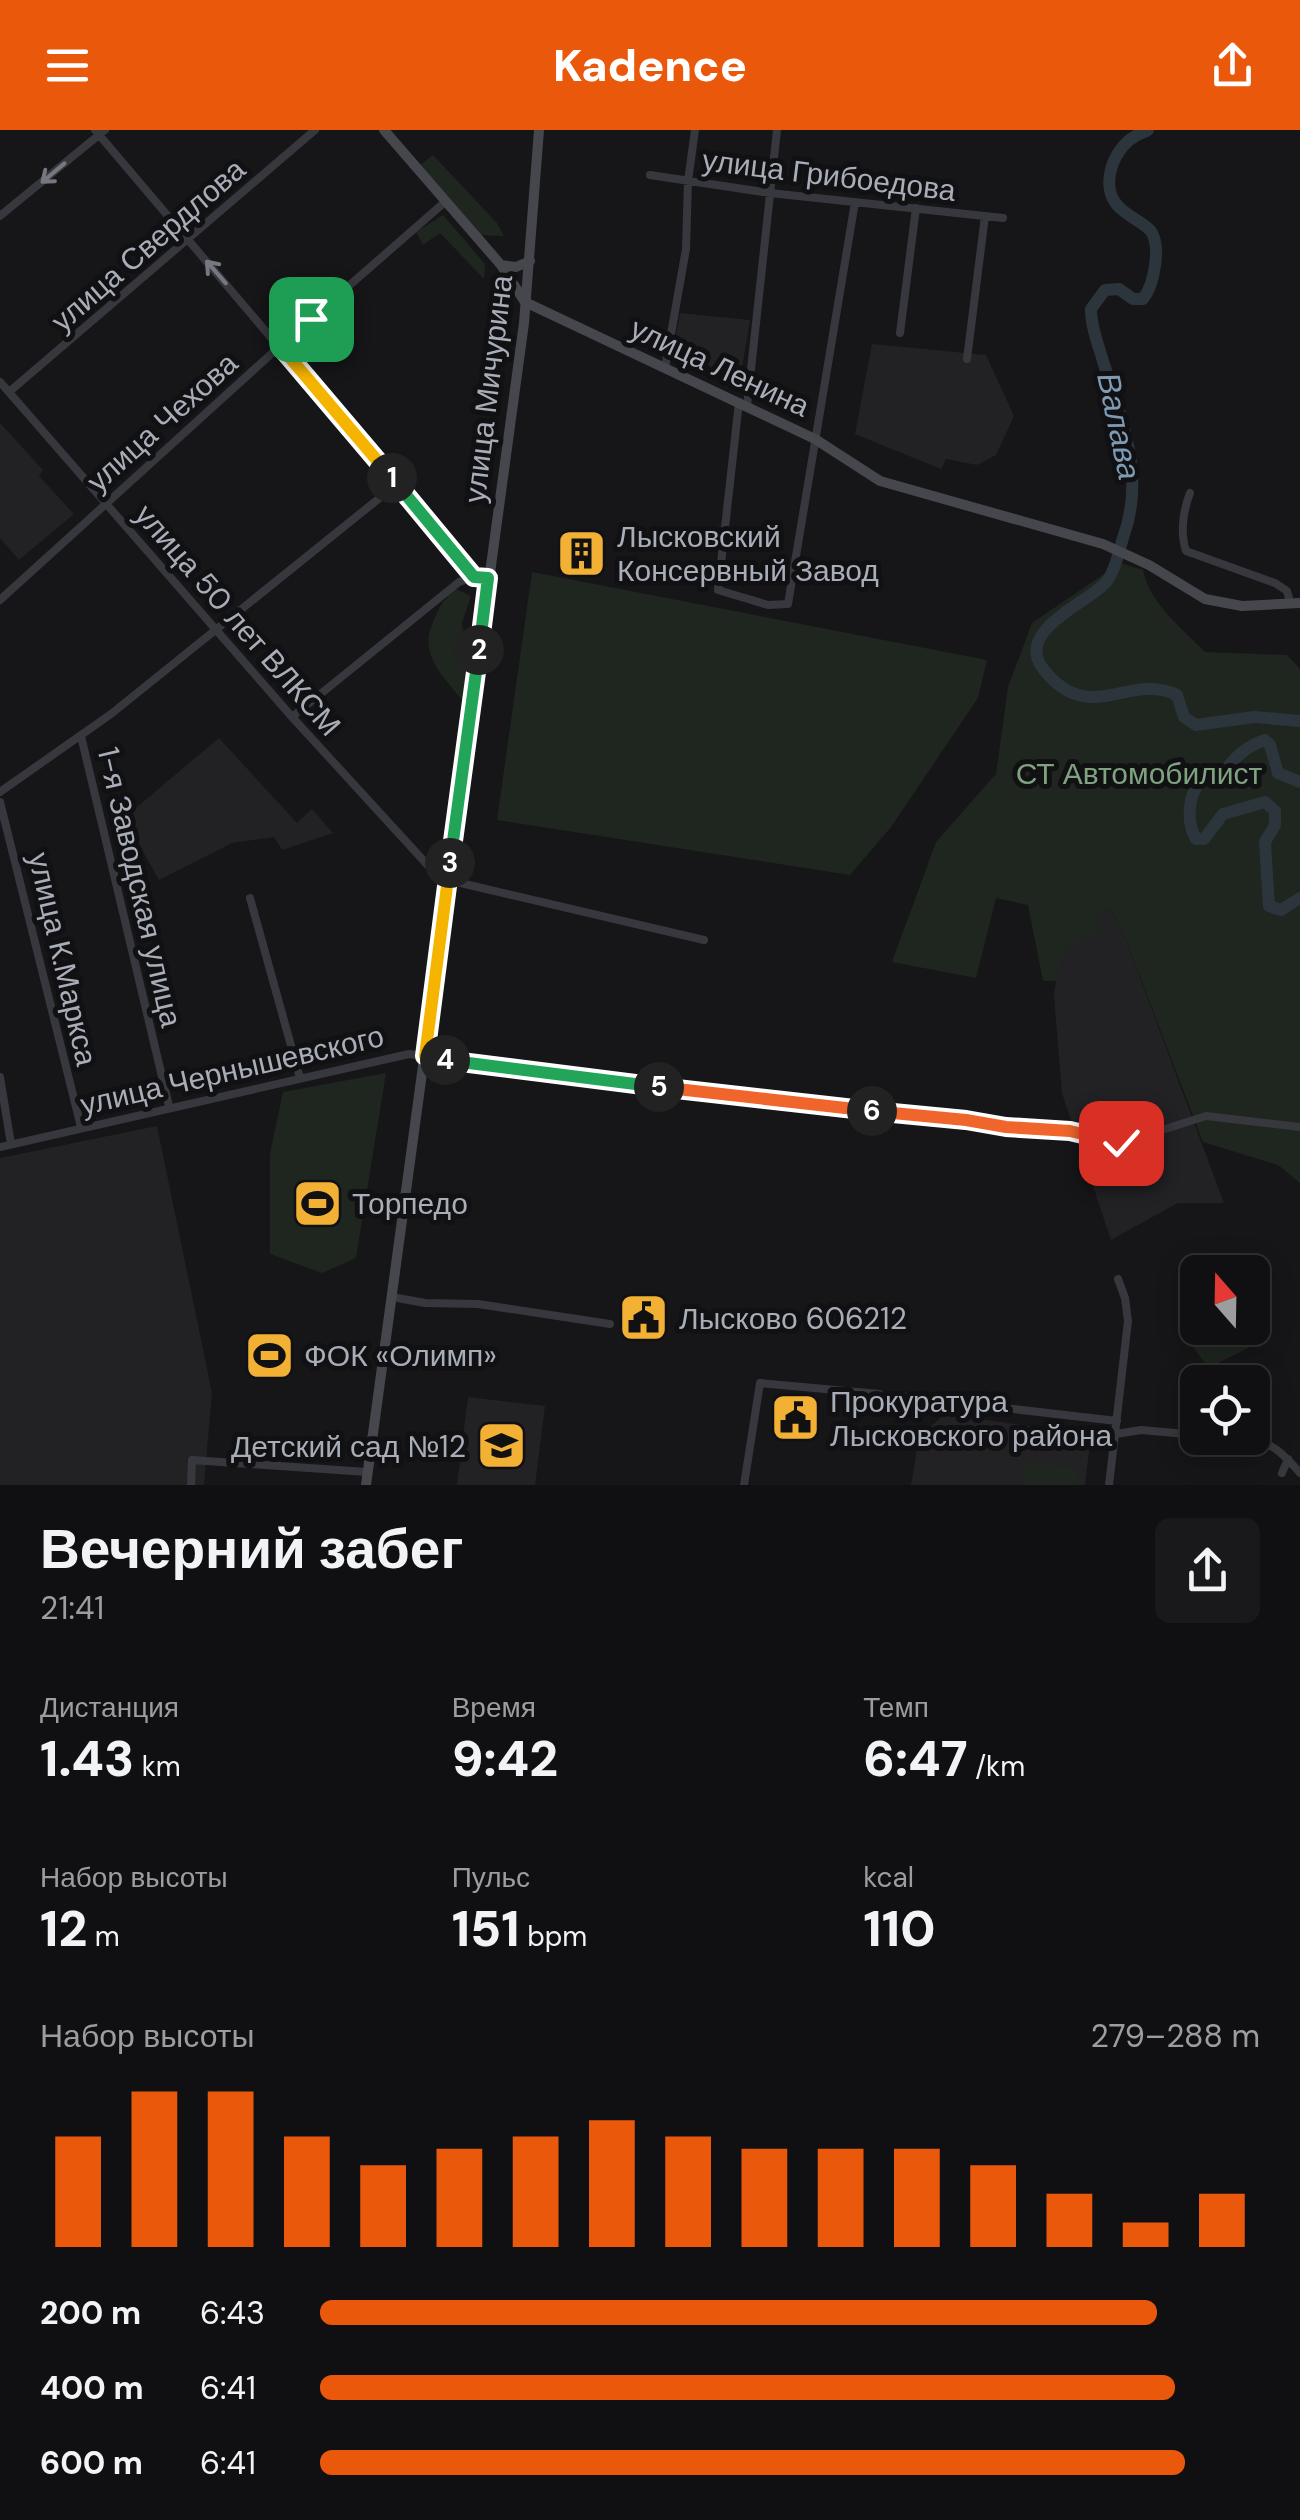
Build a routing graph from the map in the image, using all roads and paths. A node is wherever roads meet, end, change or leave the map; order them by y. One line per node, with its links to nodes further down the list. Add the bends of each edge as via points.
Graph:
1 (315, 130): 18 (street, улица Свердлова)
2 (384, 130): 11 (main road)
3 (539, 130): 19 (main road, улица Мичурина)
4 (695, 130): 8 (street)
5 (777, 130): 9 (street)
6 (100, 132): 14 (street, one-way to 14); 18 (street)
7 (650, 175): 8 (street, улица Грибоедова)
8 (688, 181): 9 (street, улица Грибоедова); 25 (street, via 686,248)
9 (770, 193): 12 (street, улица Грибоедова); 28 (street)
10 (0, 200): 14 (street)
11 (446, 201): 20 (main road); 23 (street, улица Чехова)
12 (855, 202): 13 (street, улица Грибоедова); 29 (street)
13 (916, 208): 16 (street, улица Грибоедова); 22 (street)
14 (8, 209): 15 (street)
15 (0, 216)
16 (985, 216): 17 (street, улица Грибоедова); 24 (street)
17 (1003, 218)
18 (189, 240): 23 (street, one-way to 18); 27 (street, улица Свердлова)
19 (530, 261): 20 (main road, via 516,268); 21 (main road, улица Мичурина)
20 (500, 265): 21 (main road)
21 (525, 302): 25 (main road, улица Ленина); 34 (main road, улица Мичурина)
22 (900, 333)
23 (280, 346): 30 (street); 32 (street, улица Чехова)
24 (967, 360)
25 (665, 368): 28 (main road, улица Ленина)
26 (0, 382): 27 (street, улица 50 лет ВЛКСМ)
27 (9, 392): 32 (street, улица 50 лет ВЛКСМ)
28 (743, 404): 29 (main road, улица Ленина); 29 (street, via 718,590 768,606 788,604)
29 (815, 439): 36 (main road, улица Ленина, via 880,481 1103,544 1206,599 1242,606)
30 (397, 484): 33 (street); 37 (street)
31 (1190, 493): 36 (street, via 1186,551 1275,583)
32 (105, 504): 35 (street, улица Чехова); 37 (street, улица 50 лет ВЛКСМ)
33 (474, 577): 34 (street); 38 (street, via 459,582)
34 (488, 578): 42 (main road, улица Мичурина)
35 (0, 600)
36 (1295, 602)
37 (216, 630): 38 (street, улица 50 лет ВЛКСМ); 39 (street)
38 (292, 717): 42 (street, улица 50 лет ВЛКСМ, via 424,864)
39 (81, 736): 40 (street); 48 (street, 1-я Заводская улица)
40 (0, 792)
41 (0, 802): 49 (street, улица К.Маркса)
42 (448, 880): 44 (street); 45 (main road, улица Мичурина)
43 (250, 898): 47 (street)
44 (704, 940)
45 (425, 1056): 47 (street, улица Чернышевского, via 398,1055); 50 (street, улица Чернышевского, via 1070,1131 1121,1143 1206,1116); 54 (main road, улица Мичурина)
46 (0, 1078): 51 (street)
47 (300, 1078): 48 (street, улица Чернышевского)
48 (169, 1106): 49 (street, улица Чернышевского)
49 (80, 1127): 51 (street, улица Чернышевского)
50 (1300, 1127)
51 (11, 1144): 52 (street, улица Чернышевского)
52 (0, 1146)
53 (1118, 1278): 58 (street, via 1128,1321)
54 (392, 1297): 55 (street); 63 (main road, улица Мичурина)
55 (610, 1324)
56 (879, 1394): 68 (street, via 760,1383)
57 (900, 1396): 58 (street)
58 (1118, 1422): 60 (street)
59 (1180, 1433): 60 (street)
60 (1116, 1434): 69 (street)
61 (1270, 1445): 62 (street)
62 (1288, 1459): 64 (street); 65 (street)
63 (368, 1472): 66 (street, via 192,1460); 67 (main road, улица Мичурина)
64 (1282, 1473)
65 (1300, 1473)
66 (190, 1485)
67 (366, 1485)
68 (744, 1485)
69 (1110, 1485)

